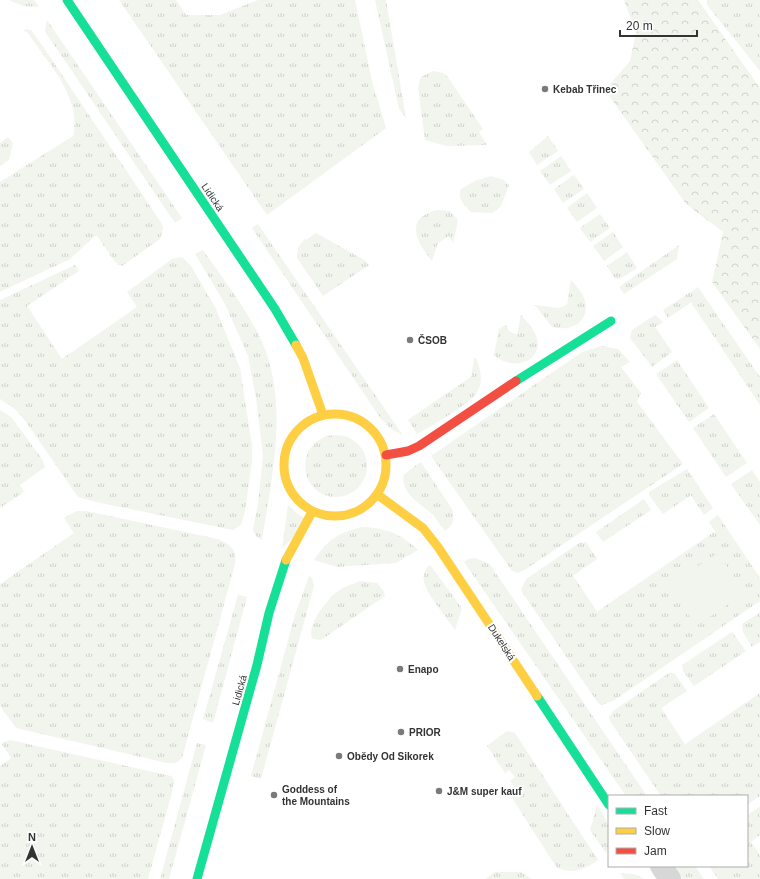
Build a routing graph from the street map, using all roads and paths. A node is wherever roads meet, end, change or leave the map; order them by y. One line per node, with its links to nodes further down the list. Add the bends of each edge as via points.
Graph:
1 (67, 0): 3 (street, Lidická, via 275,308 303,358)
2 (611, 321): 4 (street, via 419,446)
3 (323, 415): 4 (street, via 340,414 356,418 370,427 380,440); 6 (street, via 306,422 293,434 284,457 283,468 287,486 297,501)
4 (386, 455): 5 (street, via 387,469)
5 (378, 495): 6 (street, via 355,513 341,517); 7 (street, Dukelská, via 423,528 438,547)
6 (312, 512): 9 (street, Lidická, via 286,559 269,613 258,665)
7 (608, 803)
8 (662, 867): 10 (street)
9 (197, 879)
10 (670, 879)

